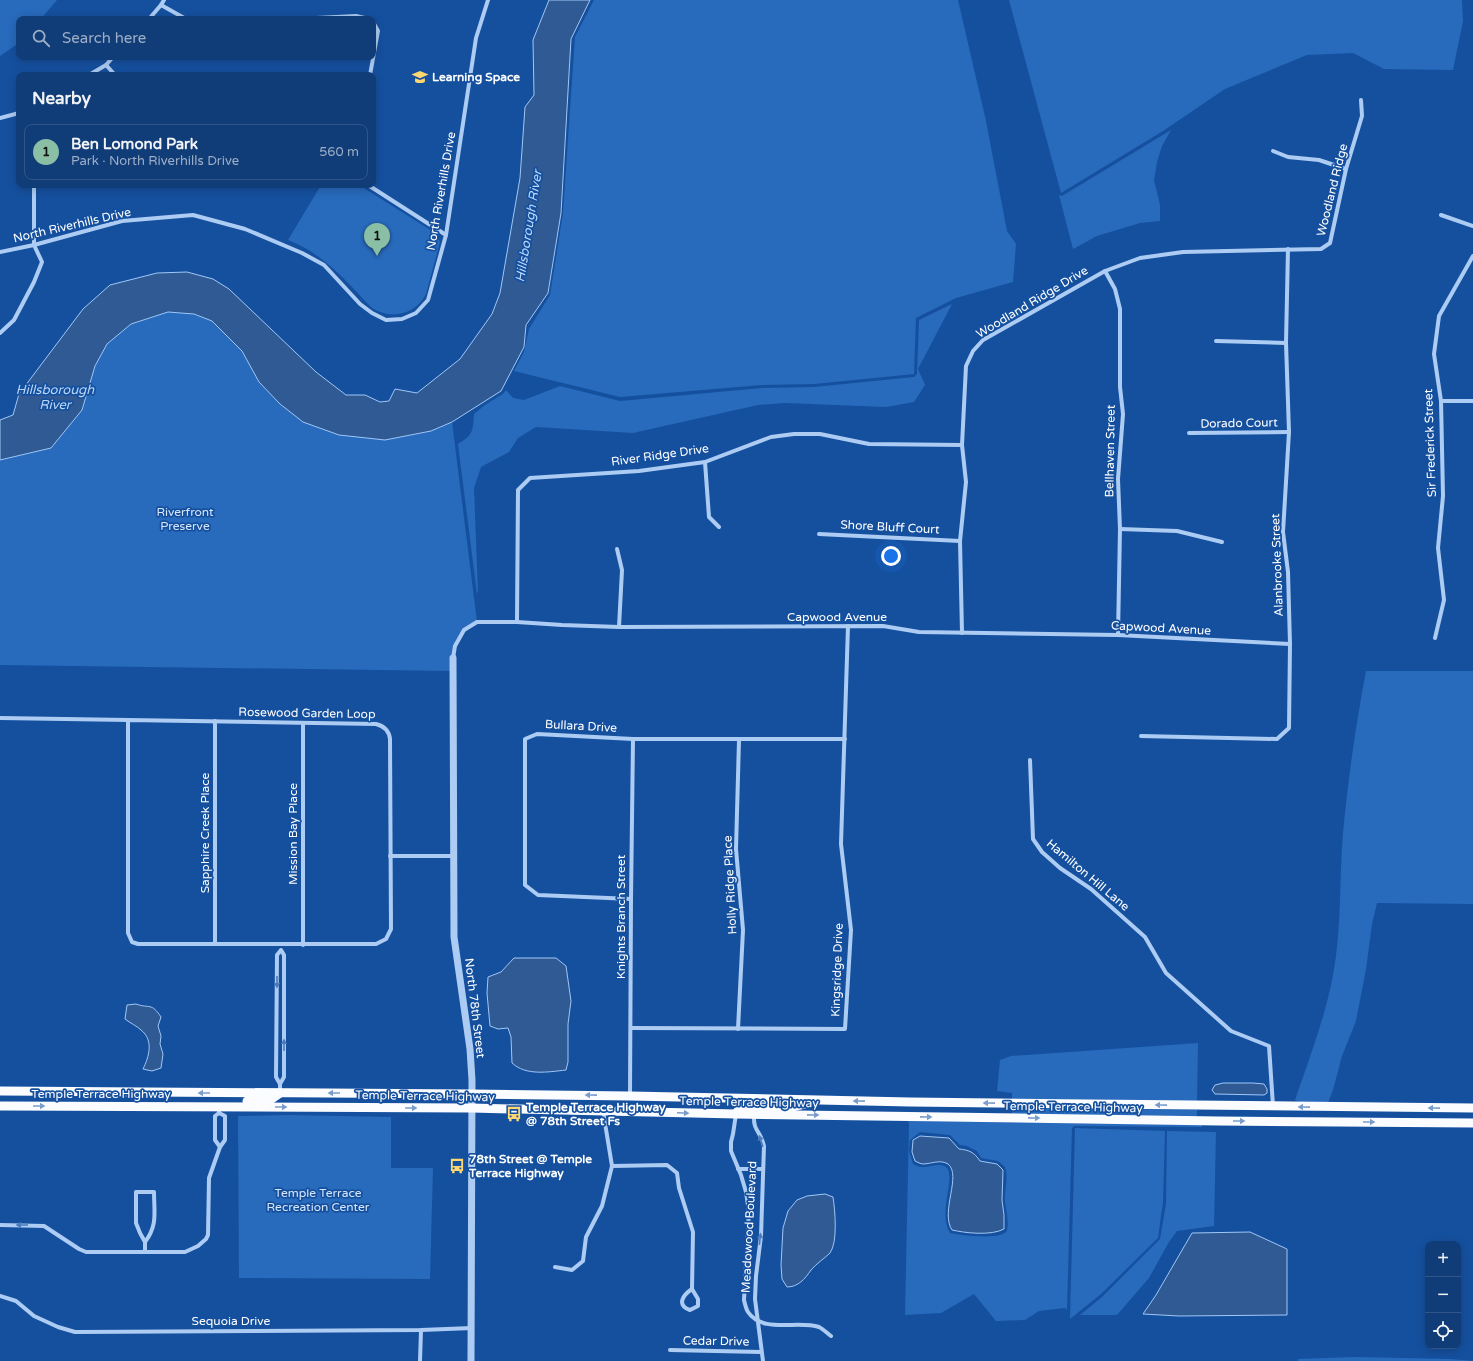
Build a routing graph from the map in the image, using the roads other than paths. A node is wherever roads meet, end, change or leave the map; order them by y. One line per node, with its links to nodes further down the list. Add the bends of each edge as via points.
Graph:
1 (164, 0): 3 (street)
2 (488, 0): 23 (street, North Riverhills Drive, via 476,38)
3 (161, 5): 4 (street); 5 (street)
4 (152, 16)
5 (181, 16)
6 (376, 27): 7 (street)
7 (376, 42)
8 (110, 60): 10 (street)
9 (373, 60): 13 (street)
10 (106, 65): 11 (street); 12 (street)
11 (94, 72)
12 (112, 72)
13 (371, 72)
14 (1361, 100): 18 (street, Woodland Ridge, via 1362,116)
15 (16, 114): 16 (street)
16 (0, 118)
17 (1274, 151): 18 (street, via 1288,157 1319,160)
18 (1346, 168): 25 (street, Woodland Ridge, via 1330,243 1321,249)
19 (34, 188): 24 (street)
20 (373, 188): 23 (street)
21 (1442, 215): 22 (street)
22 (1473, 226)
23 (446, 235): 24 (street, North Riverhills Drive, via 428,300 416,313 402,319 386,320 360,304 324,265 302,253 245,229 193,215 122,221)
24 (34, 245): 26 (street, North Riverhills Drive); 29 (street, via 42,262 14,320)
25 (1288, 249): 28 (street, Woodland Ridge Drive, via 1183,252 1140,258); 31 (street, Alanbrooke Street)
26 (0, 252)
27 (1473, 256): 32 (street, Sir Frederick Street, via 1439,316 1434,354)
28 (1105, 271): 36 (street, Woodland Ridge Drive, via 983,340 973,351 966,366); 39 (street, Bellhaven Street, via 1115,289 1120,309 1120,386 1123,414 1118,479)
29 (0, 333)
30 (1216, 341): 31 (street)
31 (1286, 343): 34 (street, Alanbrooke Street)
32 (1441, 401): 33 (street); 49 (street, Sir Frederick Street, via 1443,496 1438,548 1444,600)
33 (1473, 401)
34 (1289, 432): 35 (street, Dorado Court); 50 (street, Alanbrooke Street, via 1283,532 1288,572)
35 (1189, 434)
36 (962, 445): 37 (street, River Ridge Drive, via 869,444 820,434 794,434 771,437); 41 (street, Woodland Ridge Drive, via 966,482)
37 (704, 462): 38 (street, via 709,517); 44 (street, River Ridge Drive, via 639,471 530,478 518,490)
38 (719, 527)
39 (1120, 529): 42 (street, via 1177,531); 48 (street, Bellhaven Street)
40 (819, 534): 41 (street, Shore Bluff Court)
41 (960, 541): 47 (street, Woodland Ridge Drive)
42 (1222, 542)
43 (617, 549): 46 (street, via 622,570)
44 (517, 622): 46 (street, Capwood Avenue); 51 (street, Capwood Avenue, via 477,622 464,630 455,646)
45 (848, 626): 46 (street, Capwood Avenue); 47 (street, Capwood Avenue, via 883,626 919,632); 58 (street, Kingsridge Drive)
46 (619, 627)
47 (962, 633): 48 (street, Capwood Avenue)
48 (1118, 635): 50 (street, Capwood Avenue)
49 (1435, 638)
50 (1290, 644): 56 (street, Alanbrooke Street, via 1289,728 1277,739)
51 (453, 658): 62 (street, North 78th Street)
52 (0, 718): 53 (street, Rosewood Garden Loop)
53 (128, 720): 54 (street, Rosewood Garden Loop); 64 (street, via 129,938 138,944)
54 (215, 721): 55 (street, Rosewood Garden Loop); 64 (street, Sapphire Creek Place)
55 (303, 722): 61 (street, Rosewood Garden Loop, via 376,724 381,725 390,734); 65 (street, Mission Bay Place)
56 (1141, 736)
57 (633, 739): 59 (street, Bullara Drive); 63 (street, Knights Branch Street); 63 (street, Bullara Drive, via 537,734 525,739 525,885 538,895)
58 (845, 739): 59 (street, Bullara Drive); 70 (street, Kingsridge Drive, via 841,844 851,930 845,1029)
59 (739, 740): 70 (street, Holly Ridge Place, via 736,849 743,930)
60 (1030, 760): 79 (street, Hamilton Hill Lane, via 1033,839 1042,852 1091,889 1145,937 1166,973 1231,1030 1269,1046)
61 (390, 856): 62 (street); 65 (street, Rosewood Garden Loop, via 391,929 386,940 376,944)
62 (454, 856): 73 (street, North 78th Street, via 454,937 470,1049)
63 (630, 898): 69 (street, Knights Branch Street)
64 (215, 944): 66 (street)
65 (303, 945): 66 (street)
66 (281, 947): 67 (street, one-way to 67, via 277,955); 68 (street, via 284,955)
67 (276, 1002): 68 (street); 71 (street, via 276,1077)
68 (284, 1002): 71 (street, one-way to 68, via 284,1077)
69 (631, 1028): 70 (street, Kingsridge Drive); 74 (street, Knights Branch Street)
70 (738, 1029)
71 (280, 1088): 72 (main road, Temple Terrace Highway, one-way to 72); 73 (main road, Temple Terrace Highway, one-way to 71); 82 (main road, via 270,1100 223,1101)
72 (0, 1091)
73 (471, 1094): 74 (main road, Temple Terrace Highway, one-way to 73); 80 (street, North 78th Street)
74 (630, 1096): 75 (main road, Temple Terrace Highway); 84 (main road)
75 (818, 1100): 76 (main road, Temple Terrace Highway, one-way to 75); 85 (main road, via 794,1107 743,1107)
76 (953, 1103): 78 (main road, Temple Terrace Highway, one-way to 76); 87 (main road)
77 (0, 1106): 82 (main road, Temple Terrace Highway, one-way to 82)
78 (1200, 1106): 79 (main road, Temple Terrace Highway); 88 (main road)
79 (1273, 1106): 81 (main road, Temple Terrace Highway, one-way to 79)
80 (471, 1108): 82 (main road, Temple Terrace Highway, one-way to 80); 83 (main road, Temple Terrace Highway); 101 (street, North 78th Street)
81 (1473, 1108)
82 (219, 1110): 90 (street, via 215,1116 216,1140); 90 (street, via 225,1116 225,1140)
83 (603, 1110): 84 (main road, Temple Terrace Highway); 91 (street)
84 (630, 1111): 85 (main road, Temple Terrace Highway, one-way to 85)
85 (736, 1114): 86 (main road, Temple Terrace Highway); 93 (street, Meadowood Boulevard, via 731,1151)
86 (754, 1114): 87 (main road, Temple Terrace Highway, one-way to 87); 92 (street, Meadowood Boulevard, one-way to 86, via 764,1146 754,1127)
87 (953, 1117): 88 (main road, Temple Terrace Highway, one-way to 88)
88 (1200, 1121): 89 (main road, Temple Terrace Highway, one-way to 89)
89 (1473, 1123)
90 (220, 1147): 96 (street, via 209,1178 209,1231 206,1239 189,1251)
91 (612, 1166): 97 (street, via 602,1206 586,1237 583,1261 572,1270); 98 (street, via 666,1165 677,1173 693,1232)
92 (763, 1169): 93 (street); 100 (street, Meadowood Boulevard, one-way to 92, via 755,1299 761,1236)
93 (738, 1170): 100 (street, Meadowood Boulevard, via 746,1192 749,1212 744,1300 748,1312)
94 (0, 1225): 96 (street, one-way to 94, via 82,1251 44,1226)
95 (145, 1242): 95 (street, via 153,1228 154,1192 136,1192 136,1223); 96 (street)
96 (145, 1252)
97 (555, 1267)
98 (692, 1289): 98 (street, via 682,1298 684,1308 690,1310 698,1306 698,1299)
99 (0, 1296): 102 (street, Sequoia Drive, via 16,1301 34,1316 75,1332)
100 (757, 1320): 103 (street, via 768,1324 809,1325 821,1328); 105 (street, Meadowood Boulevard)
101 (472, 1328): 102 (street, Sequoia Drive); 107 (street, North 78th Street)
102 (420, 1330): 106 (street)
103 (831, 1336)
104 (670, 1350): 105 (street, Cedar Drive)
105 (761, 1352): 108 (street, Meadowood Boulevard)
106 (420, 1361)
107 (471, 1361)
108 (763, 1361)

